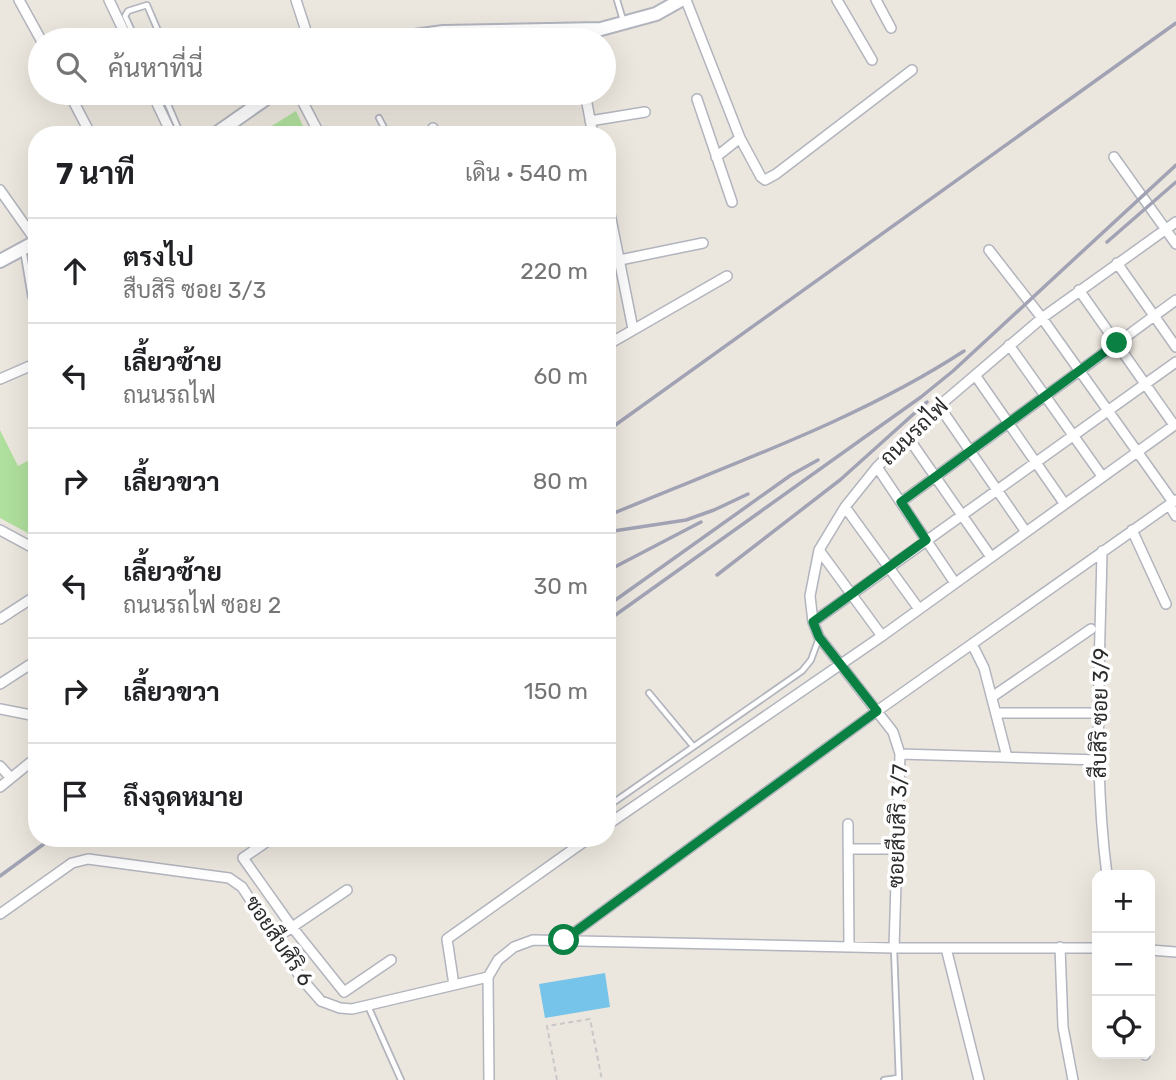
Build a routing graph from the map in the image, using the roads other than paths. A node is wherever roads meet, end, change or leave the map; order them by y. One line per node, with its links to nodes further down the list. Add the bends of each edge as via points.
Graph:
1 (19, 0): 9 (street)
2 (109, 0): 10 (street)
3 (296, 0): 13 (street)
4 (617, 0): 8 (lane)
5 (683, 0): 8 (main road); 35 (street)
6 (837, 0): 16 (street)
7 (876, 0): 15 (street)
8 (624, 24): 14 (main road)
9 (34, 28)
10 (122, 28)
11 (130, 28): 12 (lane, via 125,16 128,11 147,5)
12 (157, 28)
13 (305, 28)
14 (606, 28)
15 (891, 28)
16 (872, 60)
17 (912, 69): 35 (street, via 770,179 761,177)
18 (697, 100): 36 (street)
19 (76, 105): 28 (street)
20 (158, 105): 29 (street)
21 (168, 105): 30 (lane)
22 (257, 105): 31 (main road)
23 (304, 105): 32 (street)
24 (587, 105): 27 (street)
25 (645, 112): 27 (street)
26 (379, 118): 33 (lane)
27 (590, 121): 34 (street)
28 (87, 126)
29 (168, 126)
30 (177, 126)
31 (227, 126)
32 (315, 126)
33 (383, 126)
34 (591, 126)
35 (740, 138): 36 (street)
36 (716, 157): 39 (street)
37 (1114, 157): 41 (street)
38 (0, 190): 42 (street)
39 (732, 202)
40 (1176, 222): 41 (street, ถนนรถไฟ)
41 (1166, 229): 45 (street); 51 (street, ถนนรถไฟ)
42 (28, 230)
43 (616, 241): 49 (street)
44 (703, 243): 49 (street)
45 (1176, 244)
46 (28, 245): 47 (main road)
47 (22, 248): 50 (main road); 53 (lane)
48 (989, 250): 57 (street)
49 (620, 260): 58 (street)
50 (0, 261)
51 (1117, 263): 54 (street, ถนนรถไฟ); 56 (street)
52 (727, 276): 58 (street)
53 (28, 281)
54 (1079, 290): 57 (street, ถนนรถไฟ); 60 (street)
55 (1176, 300): 56 (street)
56 (1154, 316): 60 (street); 62 (street)
57 (1042, 318): 61 (street, ถนนรถไฟ); 65 (street)
58 (633, 329): 59 (street)
59 (616, 339)
60 (1117, 343): 65 (street); 68 (street)
61 (1009, 345): 66 (street, ถนนรถไฟ); 69 (street)
62 (1176, 347)
63 (1176, 362): 68 (street)
64 (28, 367): 67 (street)
65 (1079, 371): 69 (street); 71 (street)
66 (975, 375): 70 (street, ถนนรถไฟ); 72 (street)
67 (0, 379)
68 (1146, 384): 71 (street); 73 (street)
69 (1045, 397): 72 (street); 74 (street)
70 (939, 406): 75 (street, ถนนรถไฟ); 77 (street)
71 (1107, 411): 74 (street); 76 (street)
72 (1008, 424): 77 (street); 78 (street)
73 (1175, 424): 76 (street)
74 (1072, 435): 78 (street); 81 (street)
75 (907, 436): 79 (street, ถนนรถไฟ); 80 (street)
76 (1136, 451): 81 (street); 85 (street)
77 (970, 452): 80 (street); 82 (street)
78 (1035, 462): 82 (street); 84 (street)
79 (877, 467): 83 (street); 86 (street, ถนนรถไฟ)
80 (936, 476): 83 (street); 87 (street)
81 (1102, 476): 84 (street)
82 (996, 490): 87 (street); 91 (street)
83 (901, 502): 92 (street)
84 (1064, 503): 91 (street)
85 (1172, 503): 88 (street); 90 (street)
86 (845, 507): 94 (street, ถนนรถไฟ); 97 (street)
87 (962, 514): 92 (street); 96 (street)
88 (1176, 516)
89 (0, 530): 93 (street)
90 (1132, 530): 95 (street); 101 (street)
91 (1026, 531): 96 (street)
92 (926, 540): 97 (street); 98 (street)
93 (28, 545)
94 (819, 550): 99 (street); 104 (street, ถนนรถไฟ, via 810,596)
95 (1102, 551): 108 (street); 122 (street, สืบสิริ ซอย 3/9)
96 (991, 556): 98 (street)
97 (889, 567): 99 (street); 102 (street)
98 (955, 583): 102 (street)
99 (851, 594): 104 (street); 106 (street)
100 (28, 601): 103 (street)
101 (1166, 604)
102 (919, 609): 106 (street)
103 (0, 619)
104 (813, 622): 107 (street, ถนนรถไฟ)
105 (1091, 629): 113 (street)
106 (882, 636): 109 (street)
107 (819, 637): 109 (street, ถนนรถไฟ); 119 (lane, via 802,671)
108 (972, 643): 113 (street); 115 (street)
109 (840, 664): 115 (street, ถนนรถไฟ); 128 (street)
110 (28, 666): 111 (street)
111 (0, 684)
112 (649, 694): 119 (lane)
113 (992, 697): 116 (street)
114 (0, 709): 118 (street)
115 (877, 711): 120 (street, ซอยสืบสิริ 3/7, via 893,732); 139 (street)
116 (996, 713): 117 (street); 121 (street)
117 (1091, 713)
118 (28, 714)
119 (693, 746): 127 (lane)
120 (900, 754): 121 (street); 133 (street, ซอยสืบสิริ 3/7)
121 (1007, 757): 122 (street)
122 (1098, 760): 134 (street, สืบสิริ ซอย 3/9)
123 (28, 764): 125 (street)
124 (0, 766): 125 (street)
125 (11, 778): 126 (street)
126 (0, 787)
127 (616, 801)
128 (616, 819)
129 (848, 824): 132 (street)
130 (259, 847): 137 (street, via 243,858)
131 (576, 847): 149 (street, via 447,939)
132 (849, 849): 133 (street); 140 (street)
133 (897, 849): 142 (street, ซอยสืบสิริ 3/7)
134 (1106, 870)
135 (347, 890): 137 (street)
136 (0, 914): 138 (street, ซอยสืบศิริ 6, via 72,863 89,859 229,878 243,887)
137 (292, 927): 138 (street); 147 (street, via 344,992)
138 (276, 938): 150 (street, ซอยสืบศิริ 6, via 321,1001 340,1008)
139 (564, 940): 140 (street); 148 (street, via 533,940 514,947)
140 (849, 947): 142 (street)
141 (1060, 947): 143 (street); 144 (street); 156 (street, via 1063,1027)
142 (894, 948): 143 (street); 151 (lane)
143 (946, 948): 155 (street)
144 (1092, 948)
145 (1155, 950): 146 (street)
146 (1176, 951)
147 (391, 960)
148 (488, 977): 149 (street, ซอยสืบศิริ 6); 153 (street)
149 (454, 985): 150 (street, ซอยสืบศิริ 6)
150 (368, 1006): 152 (lane)
151 (898, 1079): 154 (lane)
152 (401, 1080)
153 (489, 1080)
154 (884, 1080)
155 (979, 1080)
156 (1073, 1080)

